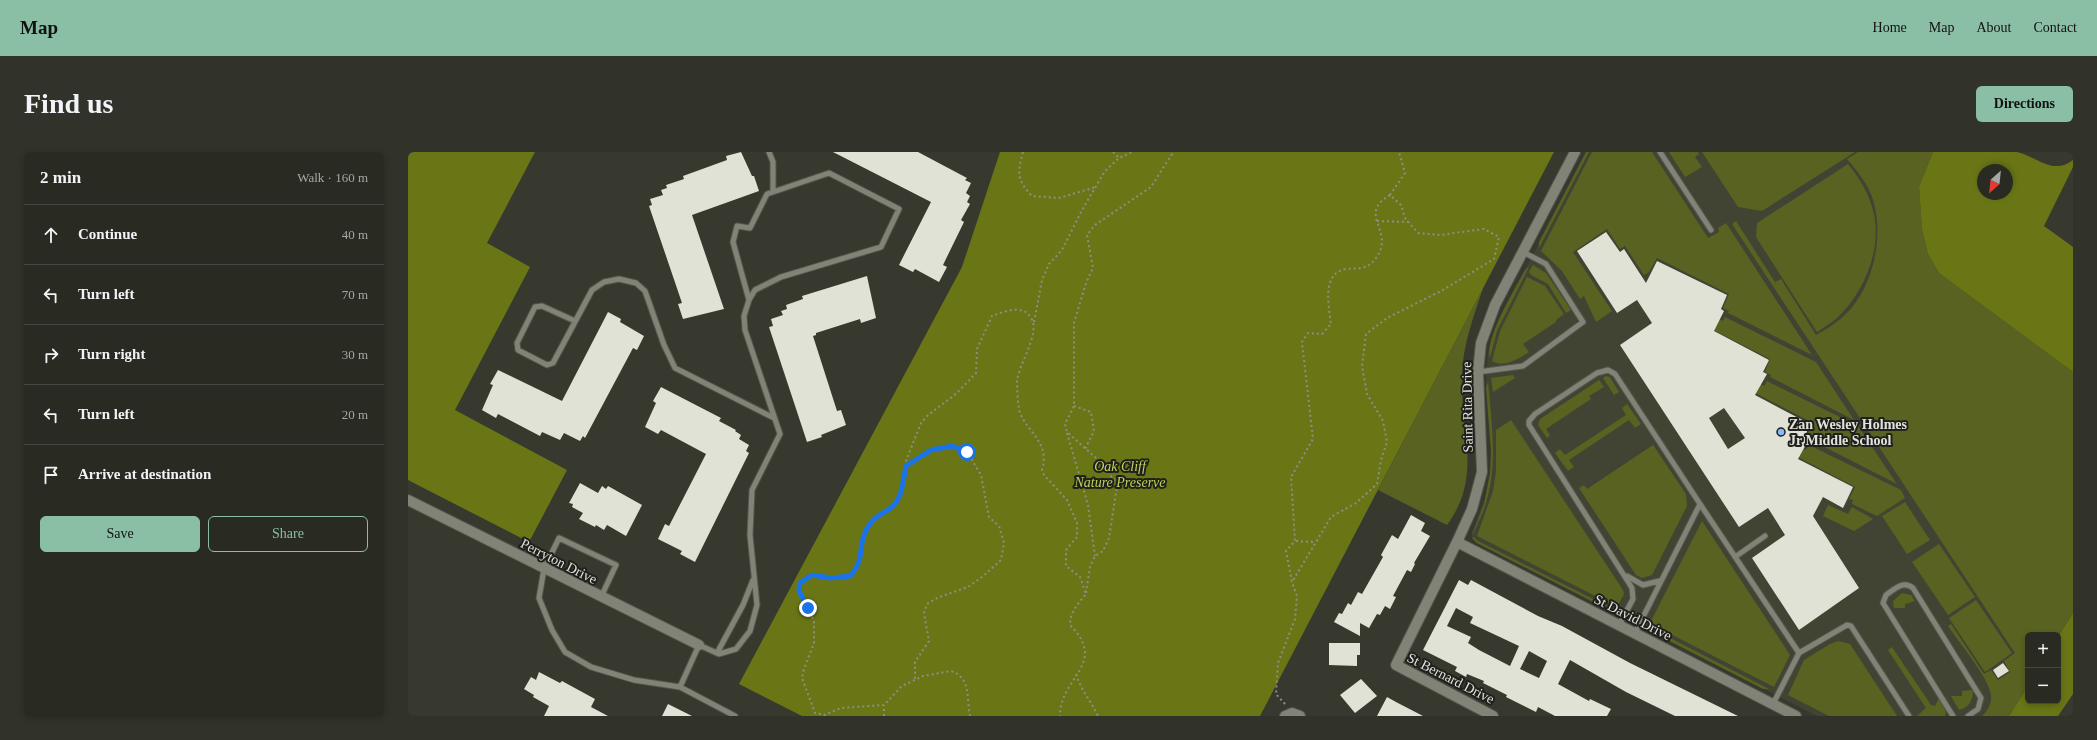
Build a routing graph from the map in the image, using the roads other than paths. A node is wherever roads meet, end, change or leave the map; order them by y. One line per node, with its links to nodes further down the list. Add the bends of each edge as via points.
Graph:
1 (769, 152): 4 (lane, via 773,162)
2 (1575, 152): 6 (street, Saint Rita Drive)
3 (1660, 152): 5 (lane)
4 (773, 190): 7 (lane, via 767,194 750,228 737,226 734,233 734,252); 7 (lane, via 829,173 899,209 881,247 781,278 755,290)
5 (1711, 230)
6 (1522, 251): 9 (street, Saint Rita Drive, via 1495,305 1481,343); 9 (lane, via 1546,264 1583,322 1523,366)
7 (749, 300): 10 (lane, via 744,316 745,330)
8 (575, 321): 8 (lane, via 553,363 547,365 518,350 517,343 535,307 542,306); 10 (lane, via 592,290 604,282 619,280 636,283 646,291 664,345 675,368)
9 (1478, 372): 14 (street, Saint Rita Drive, via 1482,472 1472,509)
10 (774, 418): 18 (lane, via 780,434 752,490 750,534)
11 (408, 500): 16 (street, Perryton Drive)
12 (1700, 504): 15 (lane); 17 (lane, via 1612,371 1597,373 1531,417 1531,429); 19 (lane)
13 (1765, 536): 15 (lane)
14 (1457, 542): 21 (street, St David Drive); 26 (street, Saint Rita Drive)
15 (1735, 557): 25 (lane)
16 (544, 569): 20 (street, Perryton Drive); 20 (lane, via 559,538 616,566); 27 (lane, via 539,598 552,630 565,652 591,668 634,680)
17 (1623, 572): 19 (lane, via 1633,581 1644,585); 21 (lane, via 1634,594)
18 (753, 579): 24 (lane, via 743,605); 24 (lane, via 757,606 750,631 736,649)
19 (1659, 582): 22 (lane)
20 (601, 597): 23 (street, Perryton Drive)
21 (1619, 625): 22 (street, St David Drive)
22 (1635, 634): 28 (street, St David Drive)
23 (699, 645): 24 (lane); 27 (lane)
24 (717, 653)
25 (1799, 653): 28 (lane); 32 (lane, via 1844,626 1851,626)
26 (1396, 665): 30 (street, St Bernard Drive)
27 (680, 687): 29 (lane)
28 (1773, 704): 31 (street, St David Drive)
29 (735, 716)
30 (1493, 716)
31 (1796, 716)
32 (1908, 716)
33 (1953, 716): 34 (lane, via 1884,602 1886,595 1903,584 1913,588 1980,698 1978,709)
34 (1968, 716)

